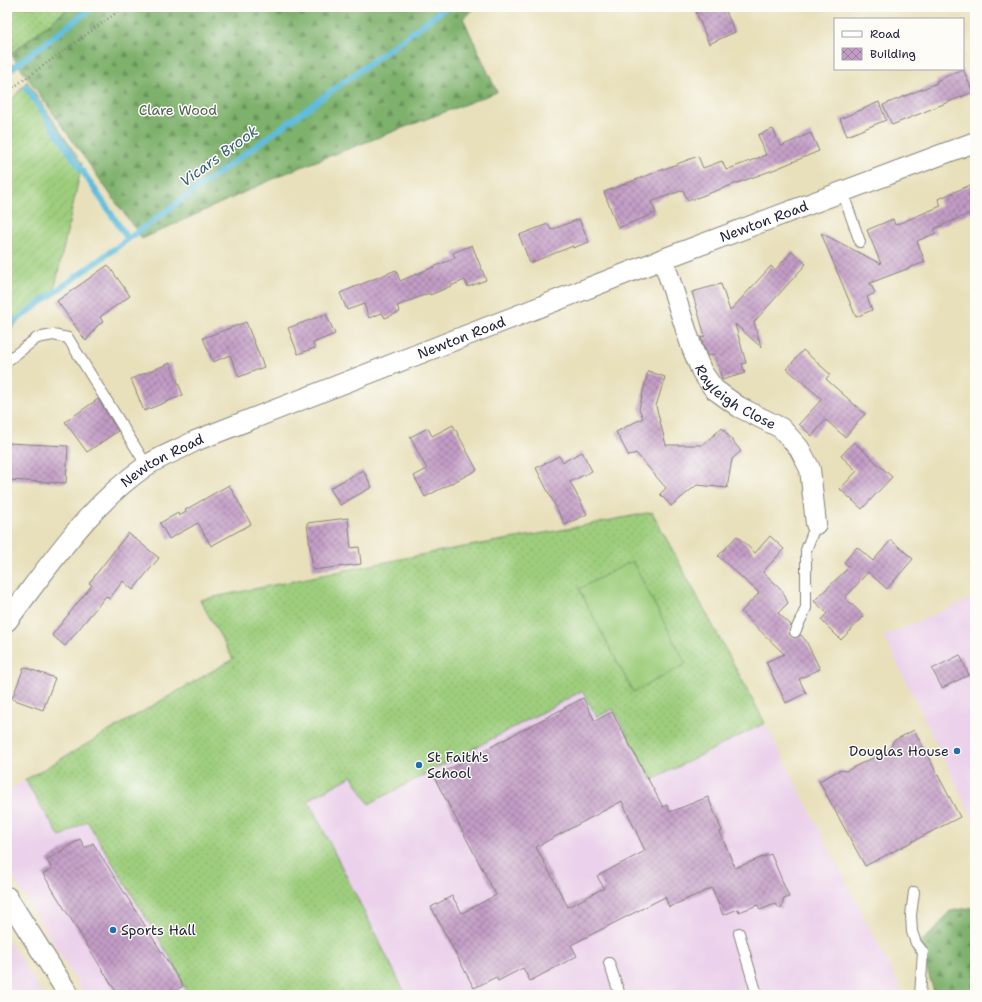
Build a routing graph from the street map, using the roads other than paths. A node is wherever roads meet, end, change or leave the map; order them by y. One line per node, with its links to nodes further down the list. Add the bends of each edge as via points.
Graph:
1 (975, 142): 2 (street, Newton Road)
2 (842, 191): 3 (lane); 4 (street, Newton Road)
3 (860, 242)
4 (663, 259): 6 (street, Newton Road, via 195,441); 7 (street, Rayleigh Close, via 692,348 702,372 714,389 739,407 781,428 799,448 810,469)
5 (7, 361): 6 (lane, via 37,338 53,335 68,338)
6 (147, 466): 8 (street, Newton Road, via 112,494 79,526)
7 (816, 524): 9 (lane, via 806,550 806,608)
8 (7, 622)
9 (795, 632)
10 (914, 892): 17 (lane, via 912,932 923,952)
11 (7, 897): 14 (street)
12 (739, 933): 16 (lane)
13 (609, 963): 15 (lane)
14 (69, 995)
15 (620, 995)
16 (757, 995)
17 (920, 995)

